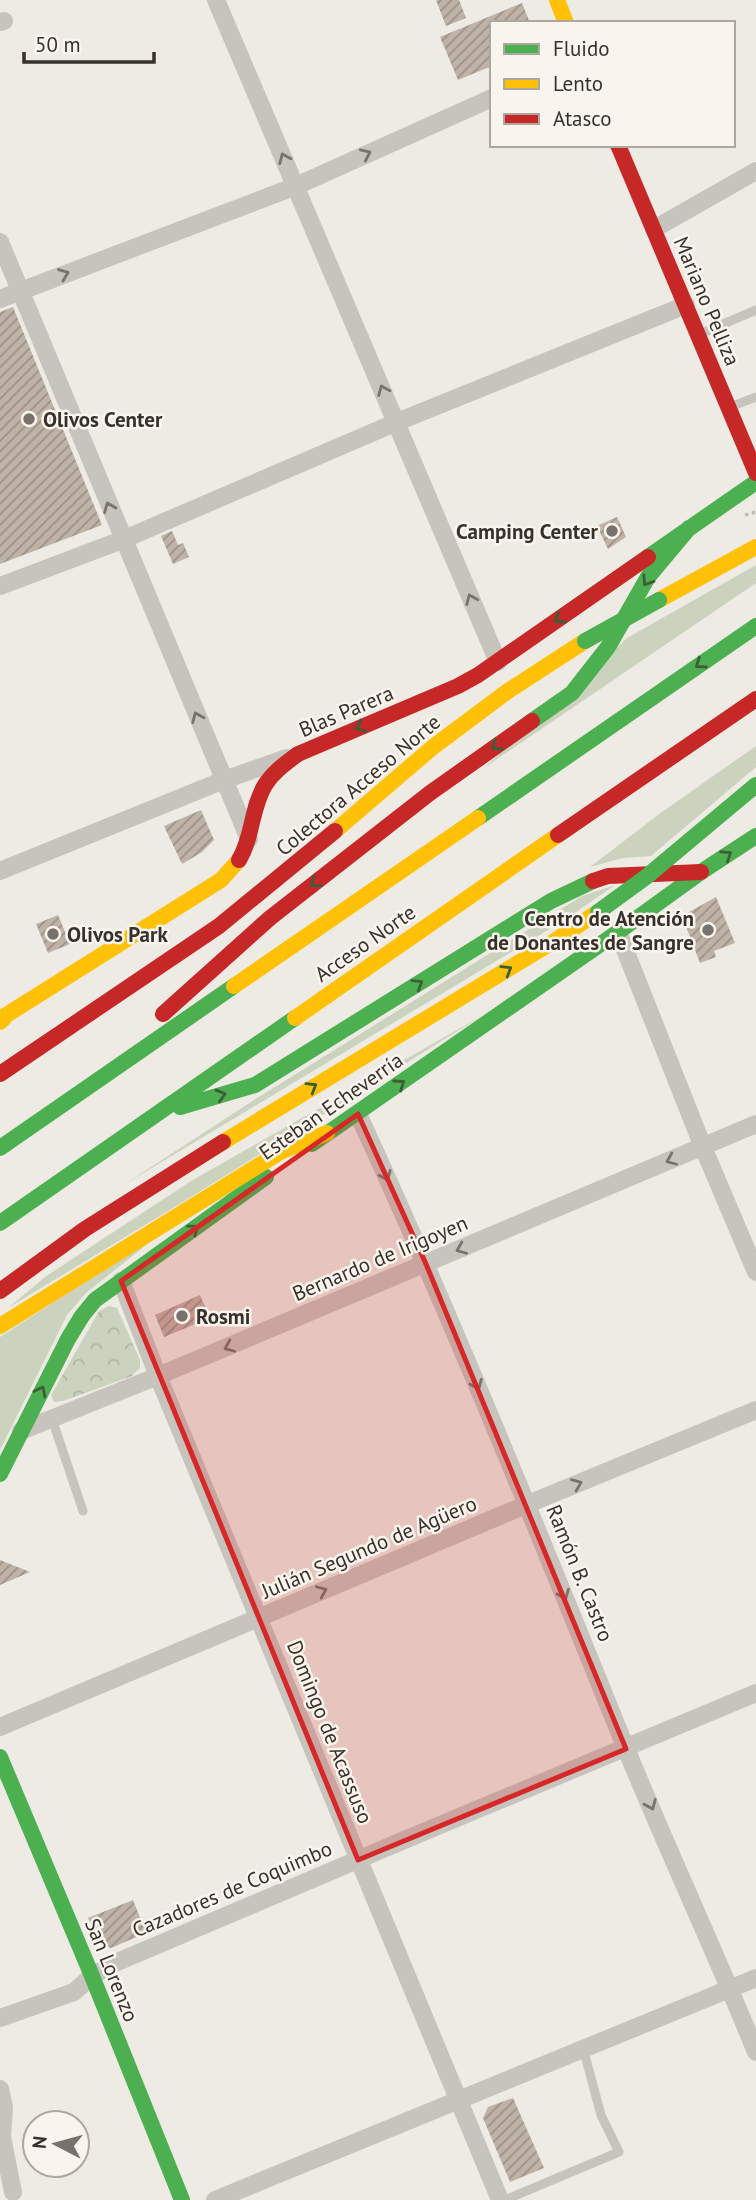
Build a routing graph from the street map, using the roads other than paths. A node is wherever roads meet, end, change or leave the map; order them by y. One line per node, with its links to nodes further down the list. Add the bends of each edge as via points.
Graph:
1 (216, 0): 7 (street, one-way to 1)
2 (557, 0): 3 (main road)
3 (565, 21)
4 (490, 99): 7 (street, one-way to 4)
5 (619, 147): 8 (main road, Mariano Pelliza)
6 (756, 171): 8 (street)
7 (296, 186): 10 (street, one-way to 7); 17 (street, one-way to 7)
8 (654, 229): 12 (main road, Mariano Pelliza)
9 (0, 242): 10 (street)
10 (21, 290): 11 (street); 21 (street, one-way to 10)
11 (0, 299)
12 (686, 305): 14 (main road, Mariano Pelliza); 17 (street)
13 (756, 310): 14 (lane)
14 (698, 334): 16 (main road, Mariano Pelliza)
15 (756, 397): 16 (lane)
16 (729, 408): 18 (main road, Mariano Pelliza)
17 (397, 422): 21 (street); 25 (street, one-way to 17)
18 (756, 474)
19 (756, 482): 20 (main road, Blas Parera)
20 (689, 528): 25 (main road, Blas Parera, one-way to 25); 37 (main road, one-way to 37, via 648,577 608,647 572,694 430,793 270,918)
21 (122, 540): 23 (street); 28 (street, one-way to 21)
22 (753, 548): 36 (main road, Colectora Acceso Norte, bridge, via 585,641 508,691 433,747 219,926)
23 (0, 586)
24 (756, 626): 37 (main road, Acceso Norte, one-way to 37)
25 (498, 662): 27 (main road, Blas Parera, one-way to 27, via 458,686)
26 (756, 699): 38 (main road, Acceso Norte)
27 (298, 754): 28 (street); 31 (main road, Blas Parera, via 264,786)
28 (224, 780): 31 (street); 32 (street)
29 (756, 785): 48 (main road, one-way to 29, bridge, via 85,1228 170,1174 598,912)
30 (756, 836): 33 (main road, Esteban Echeverría, one-way to 30)
31 (248, 839): 35 (main road, Blas Parera, via 234,867 206,891)
32 (0, 870)
33 (701, 872): 34 (main road, Esteban Echeverría); 38 (main road, one-way to 33, via 255,1085 583,884 608,876)
34 (618, 932): 39 (main road, Esteban Echeverría, one-way to 34); 42 (street)
35 (1, 1016)
36 (0, 1074)
37 (67, 1100): 43 (main road, Acceso Norte)
38 (155, 1114): 44 (main road, Acceso Norte)
39 (358, 1114): 41 (main road, Esteban Echeverría); 45 (street, Ramón B. Castro, one-way to 45)
40 (756, 1124): 42 (street, Bernardo de Irigoyen)
41 (327, 1133): 47 (main road, Esteban Echeverría, one-way to 41); 49 (main road, via 282,1151)
42 (703, 1147): 45 (street, Bernardo de Irigoyen, one-way to 45); 46 (street)
43 (0, 1148)
44 (0, 1223)
45 (426, 1264): 50 (street, Bernardo de Irigoyen, one-way to 50); 55 (street, Ramón B. Castro, one-way to 55)
46 (756, 1272)
47 (121, 1281): 50 (street, Domingo de Acassuso); 53 (main road, Esteban Echeverría, one-way to 47, via 82,1316)
48 (0, 1291)
49 (0, 1326)
50 (158, 1376): 52 (street, Bernardo de Irigoyen); 57 (street, Domingo de Acassuso)
51 (756, 1410): 55 (street, Julián Segundo de Agüero, one-way to 51)
52 (52, 1419): 53 (street, Bernardo de Irigoyen); 56 (lane)
53 (21, 1432): 54 (main road, Esteban Echeverría)
54 (0, 1474)
55 (528, 1504): 57 (street, Julián Segundo de Agüero, one-way to 55); 60 (street, Ramón B. Castro, one-way to 60)
56 (83, 1511)
57 (259, 1618): 59 (street, Julián Segundo de Agüero); 62 (street, Domingo de Acassuso)
58 (756, 1693): 60 (street, Cazadores de Coquimbo)
59 (0, 1727)
60 (626, 1749): 62 (street, Cazadores de Coquimbo); 65 (street, Ramón B. Castro, one-way to 65)
61 (0, 1757): 63 (main road, San Lorenzo)
62 (358, 1860): 63 (street, Cazadores de Coquimbo); 70 (street, Domingo de Acassuso)
63 (92, 1976): 66 (street, Cazadores de Coquimbo, via 74,1992); 72 (main road, San Lorenzo)
64 (756, 1978): 65 (street)
65 (730, 1989): 67 (street); 68 (street, Ramón B. Castro)
66 (0, 2018)
67 (583, 2048): 70 (street); 74 (lane, via 601,2115 620,2152)
68 (756, 2052)
69 (0, 2089): 71 (street, via 2,2137)
70 (459, 2100): 73 (street); 74 (street, Domingo de Acassuso)
71 (13, 2192)
72 (182, 2200)
73 (215, 2200)
74 (502, 2200)

